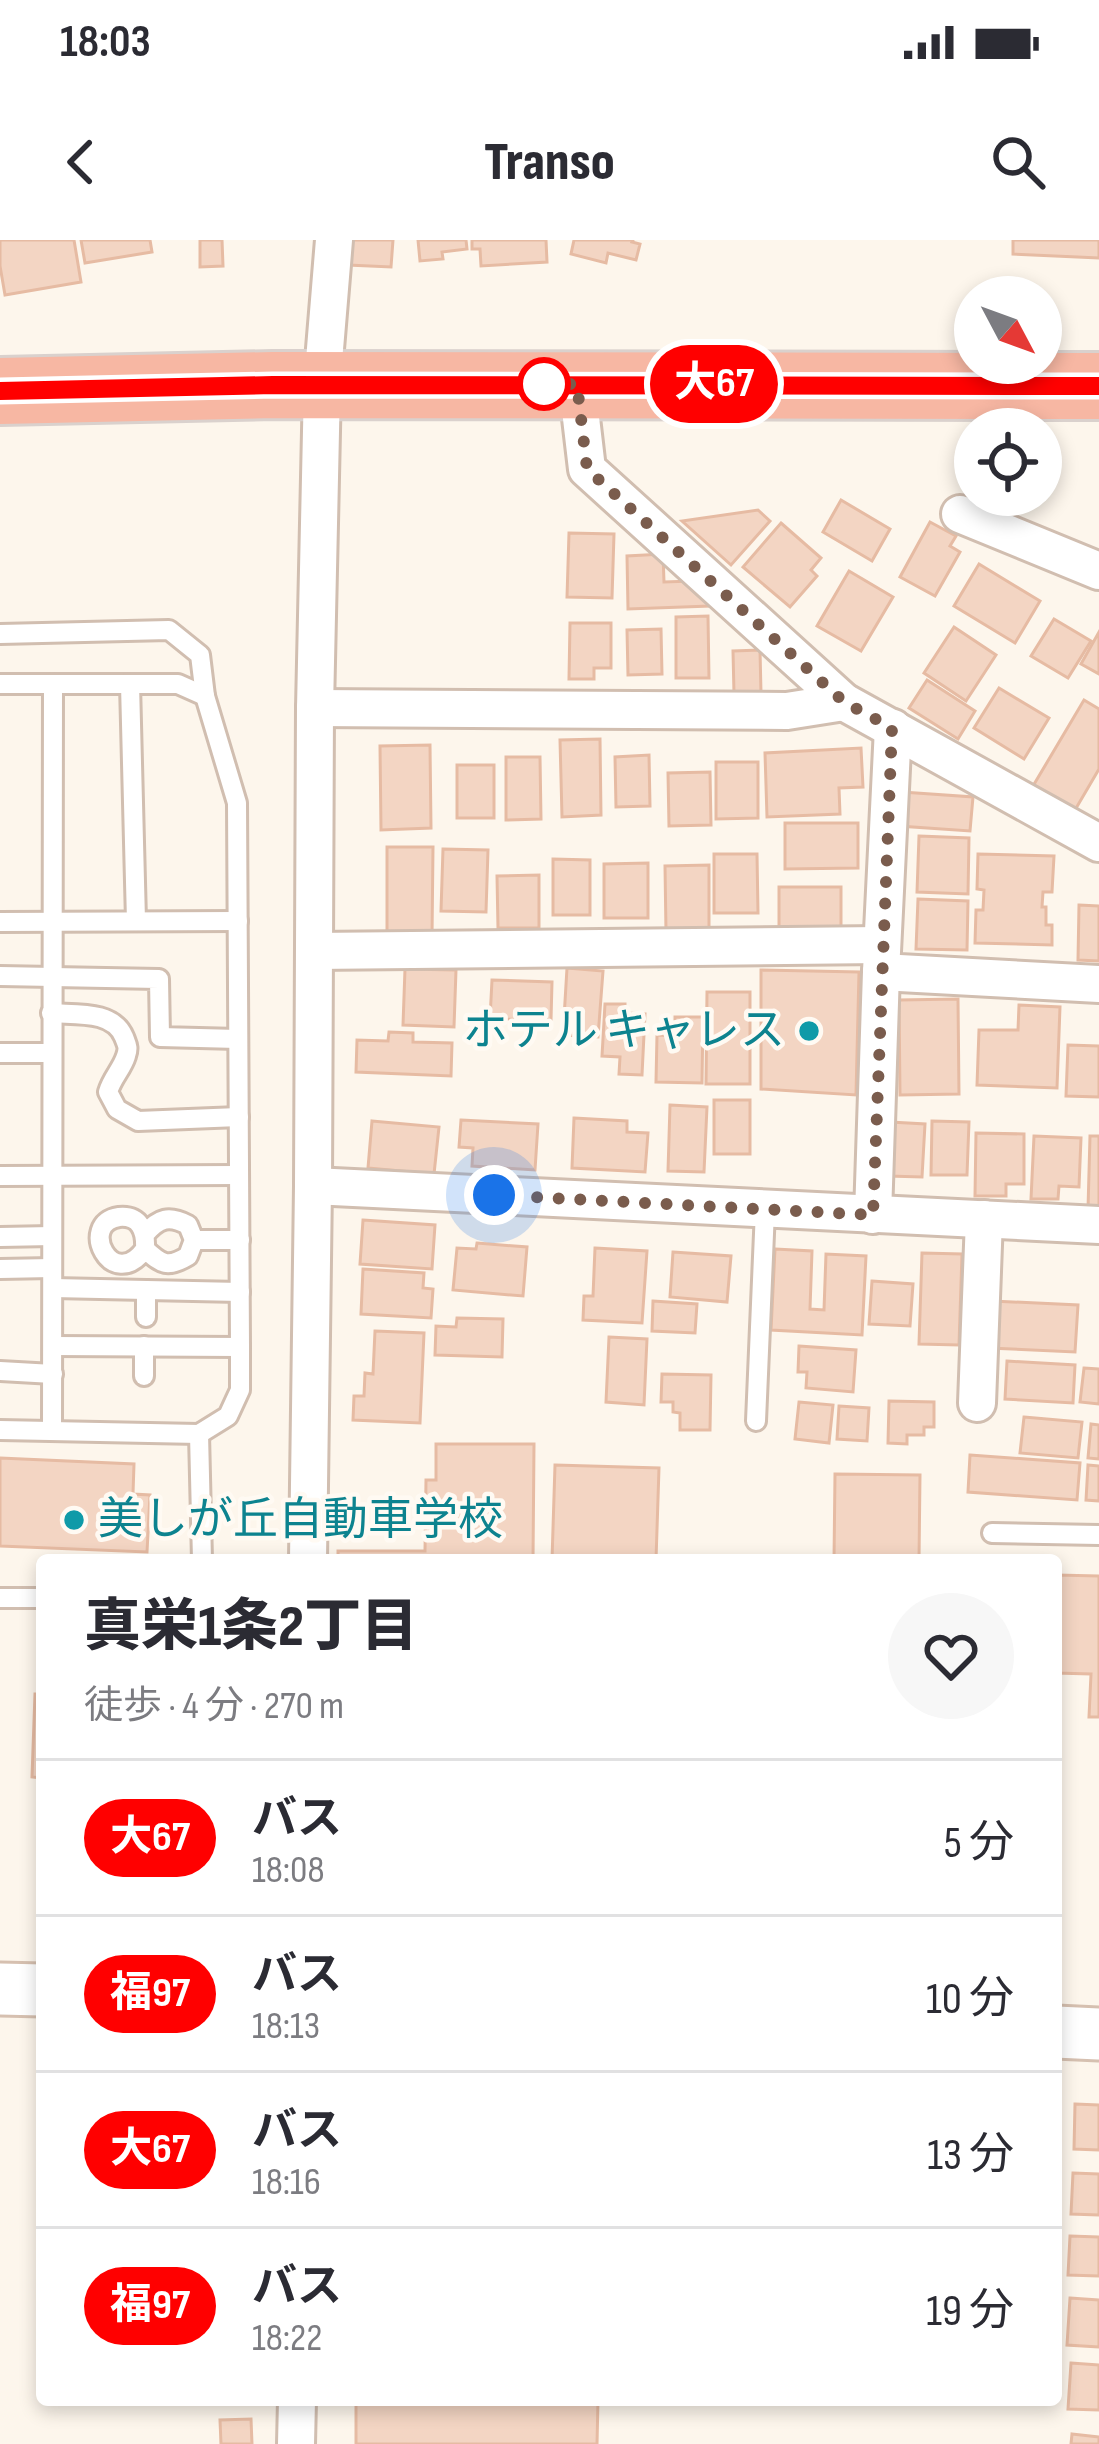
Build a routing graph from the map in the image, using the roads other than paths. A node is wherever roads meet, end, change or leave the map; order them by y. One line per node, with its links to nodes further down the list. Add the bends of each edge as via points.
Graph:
1 (334, 240): 3 (street)
2 (577, 384): 3 (highway); 4 (highway); 13 (street, via 587,469)
3 (322, 385): 5 (highway); 14 (street)
4 (1099, 386)
5 (0, 391)
6 (966, 516): 7 (street)
7 (1099, 571)
8 (0, 634): 12 (lane, via 169,630 200,655)
9 (0, 684): 10 (lane)
10 (53, 684): 11 (lane); 20 (lane)
11 (130, 684): 12 (lane, via 178,684); 17 (lane)
12 (206, 696): 18 (lane, via 237,803)
13 (844, 702): 14 (street, via 787,711); 15 (street)
14 (315, 709): 21 (street)
15 (892, 728): 16 (street); 22 (street)
16 (1099, 843)
17 (136, 921): 18 (lane); 20 (lane)
18 (238, 921): 27 (lane)
19 (0, 922): 20 (lane)
20 (51, 922): 23 (lane)
21 (314, 950): 22 (street); 35 (street)
22 (881, 959): 25 (street); 37 (street)
23 (51, 975): 24 (lane); 26 (lane); 27 (lane, via 159,979 160,1037)
24 (0, 976)
25 (1099, 985)
26 (51, 1013): 29 (lane); 30 (lane, via 119,1026 125,1060 108,1092 138,1121)
27 (238, 1039): 30 (lane)
28 (0, 1053): 29 (lane)
29 (52, 1053): 34 (lane)
30 (239, 1117): 31 (lane)
31 (239, 1175): 33 (lane); 44 (lane)
32 (0, 1176): 34 (lane)
33 (124, 1176): 34 (lane); 38 (lane)
34 (52, 1177): 41 (lane)
35 (313, 1186): 36 (street); 65 (street)
36 (765, 1210): 37 (street); 58 (lane)
37 (873, 1215): 39 (street)
38 (124, 1216): 45 (lane, via 137,1222); 45 (lane, via 102,1228 102,1253 125,1264)
39 (984, 1220): 40 (street); 57 (street)
40 (1099, 1225)
41 (52, 1236): 42 (lane); 47 (lane)
42 (0, 1237)
43 (194, 1240): 44 (lane); 45 (lane, via 173,1217 157,1220); 45 (lane, via 174,1264 158,1262)
44 (240, 1240): 49 (lane)
45 (145, 1241)
46 (0, 1269): 47 (lane)
47 (52, 1278): 48 (lane); 51 (lane)
48 (146, 1290): 49 (lane); 50 (lane)
49 (240, 1292): 53 (lane)
50 (146, 1317)
51 (52, 1346): 52 (lane); 55 (lane)
52 (144, 1346): 53 (lane); 56 (lane)
53 (240, 1347): 61 (lane, via 240,1390 228,1416)
54 (0, 1371): 55 (lane)
55 (53, 1374): 60 (lane)
56 (144, 1376)
57 (977, 1403)
58 (755, 1421)
59 (0, 1430): 60 (lane)
60 (52, 1431): 61 (lane)
61 (199, 1434): 64 (lane)
62 (992, 1532): 63 (lane)
63 (1099, 1535)
64 (202, 1554)
65 (308, 1554)
66 (0, 1598): 67 (lane)
67 (36, 1598)
68 (0, 1988): 69 (street)
69 (36, 1990)
70 (1062, 2032): 71 (street)
71 (1099, 2034)
72 (296, 2406): 73 (street)
73 (296, 2444)

